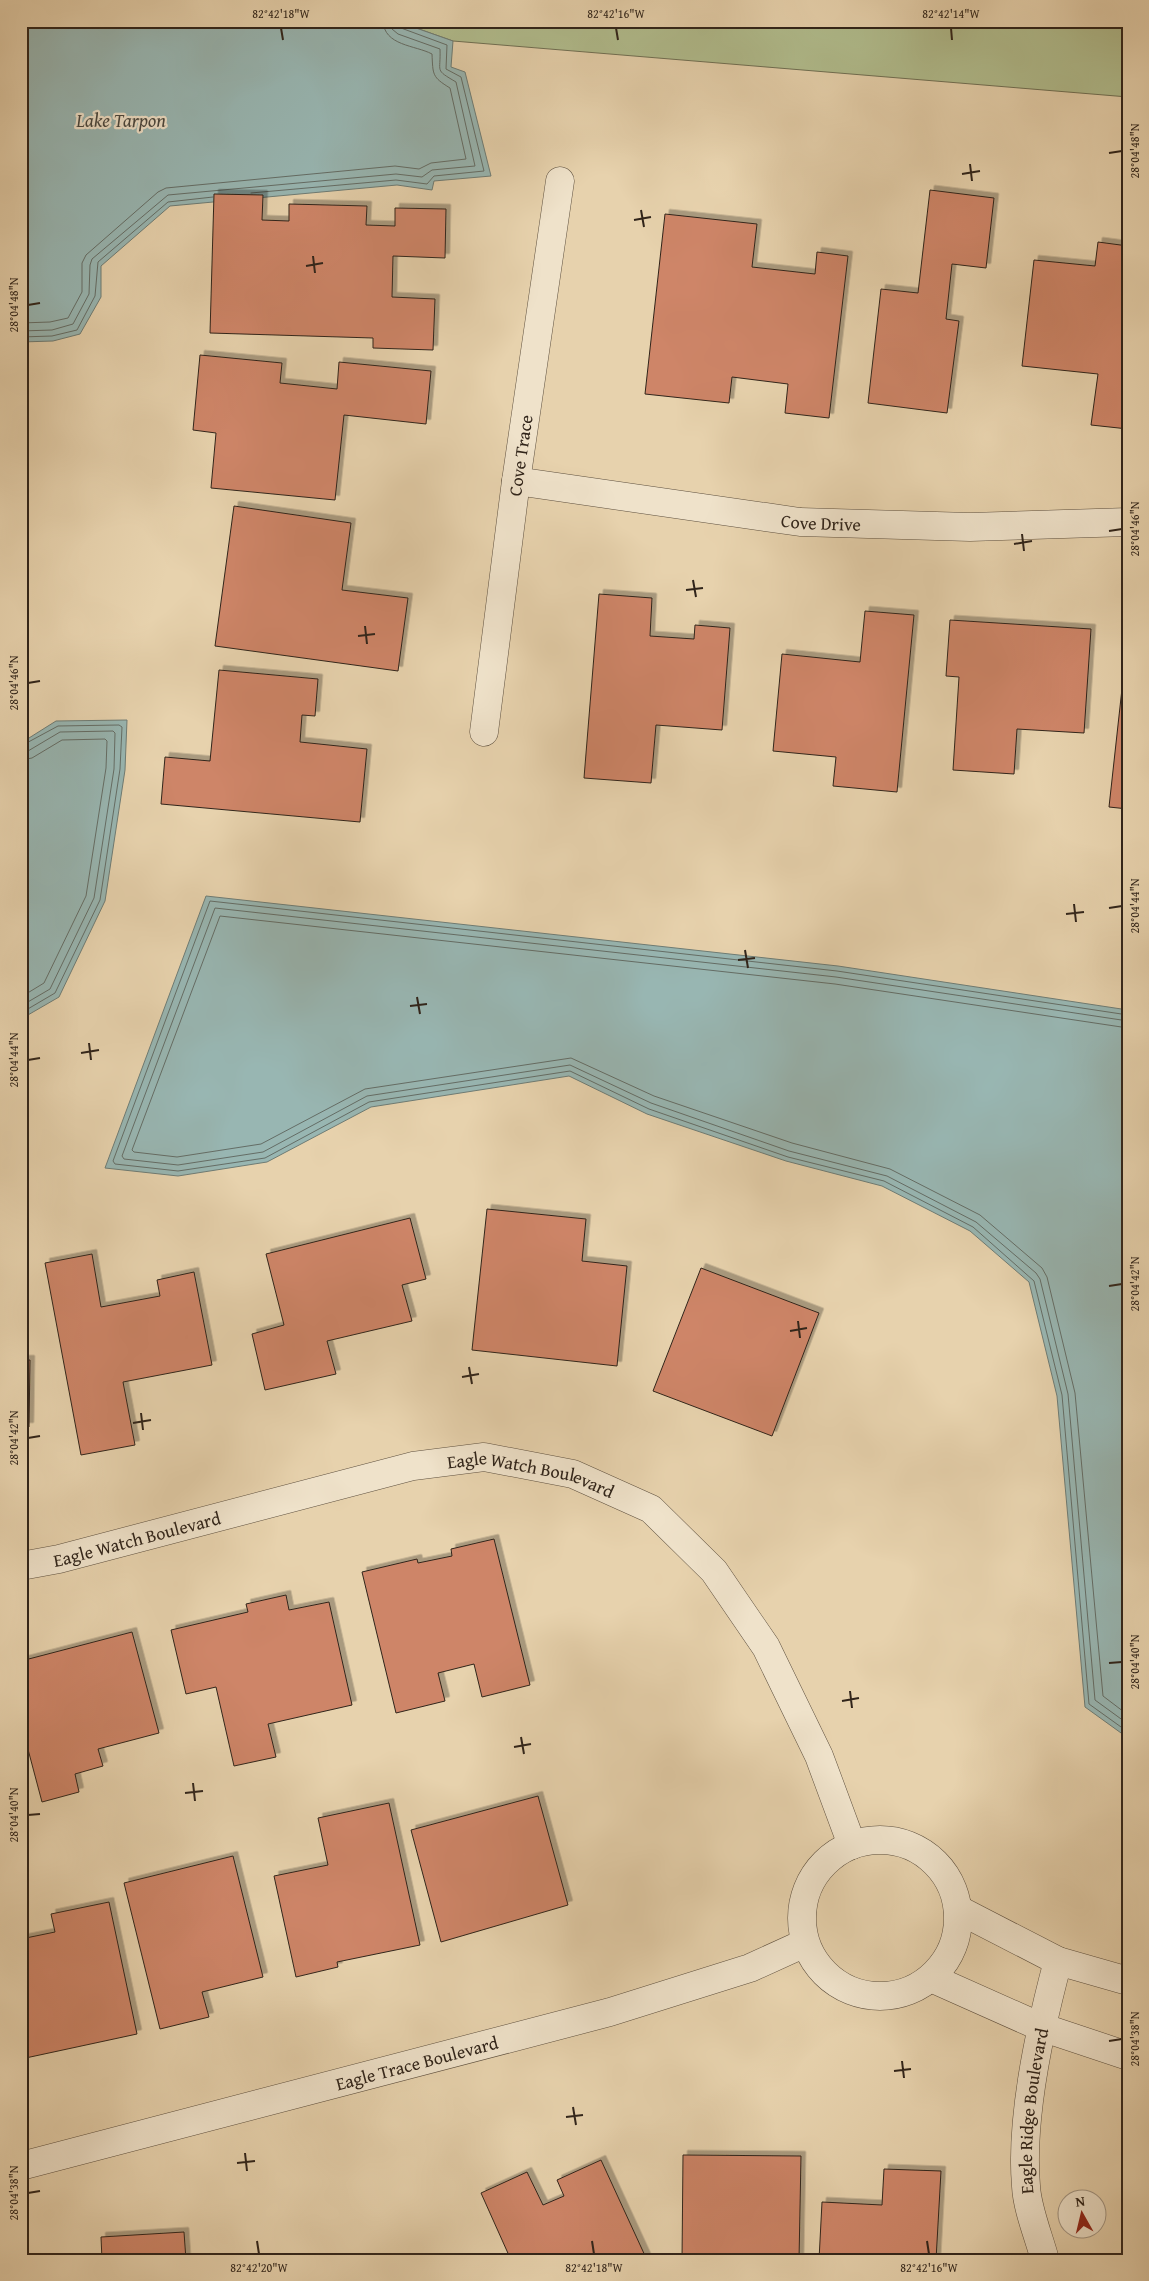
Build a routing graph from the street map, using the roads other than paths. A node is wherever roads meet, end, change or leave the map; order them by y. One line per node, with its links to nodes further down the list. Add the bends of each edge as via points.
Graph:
1 (560, 180): 2 (street, Cove Trace)
2 (516, 481): 3 (street, Cove Drive, via 800,522 970,527); 4 (street, Cove Trace)
3 (1128, 522)
4 (484, 732)
5 (21, 1566): 6 (street, Eagle Watch Boulevard, via 412,1466 484,1457 573,1474 651,1509 714,1570 766,1648 819,1756)
6 (852, 1845): 7 (street, via 876,1840 892,1841 922,1851 940,1867 953,1887); 8 (street, via 826,1862 815,1874 804,1896 801,1919)
7 (959, 1910): 9 (street); 10 (street, via 957,1935 948,1959)
8 (805, 1943): 10 (street, via 817,1965 835,1983 859,1994 884,1996 909,1992); 14 (street, Eagle Trace Boulevard, via 750,1968 610,2012)
9 (1058, 1960): 11 (street); 12 (street, Eagle Ridge Boulevard)
10 (931, 1978): 12 (street)
11 (1128, 1981)
12 (1041, 2028): 13 (street); 15 (street, Eagle Ridge Boulevard, via 1027,2128 1026,2187)
13 (1128, 2056)
14 (21, 2166)
15 (1046, 2260)

